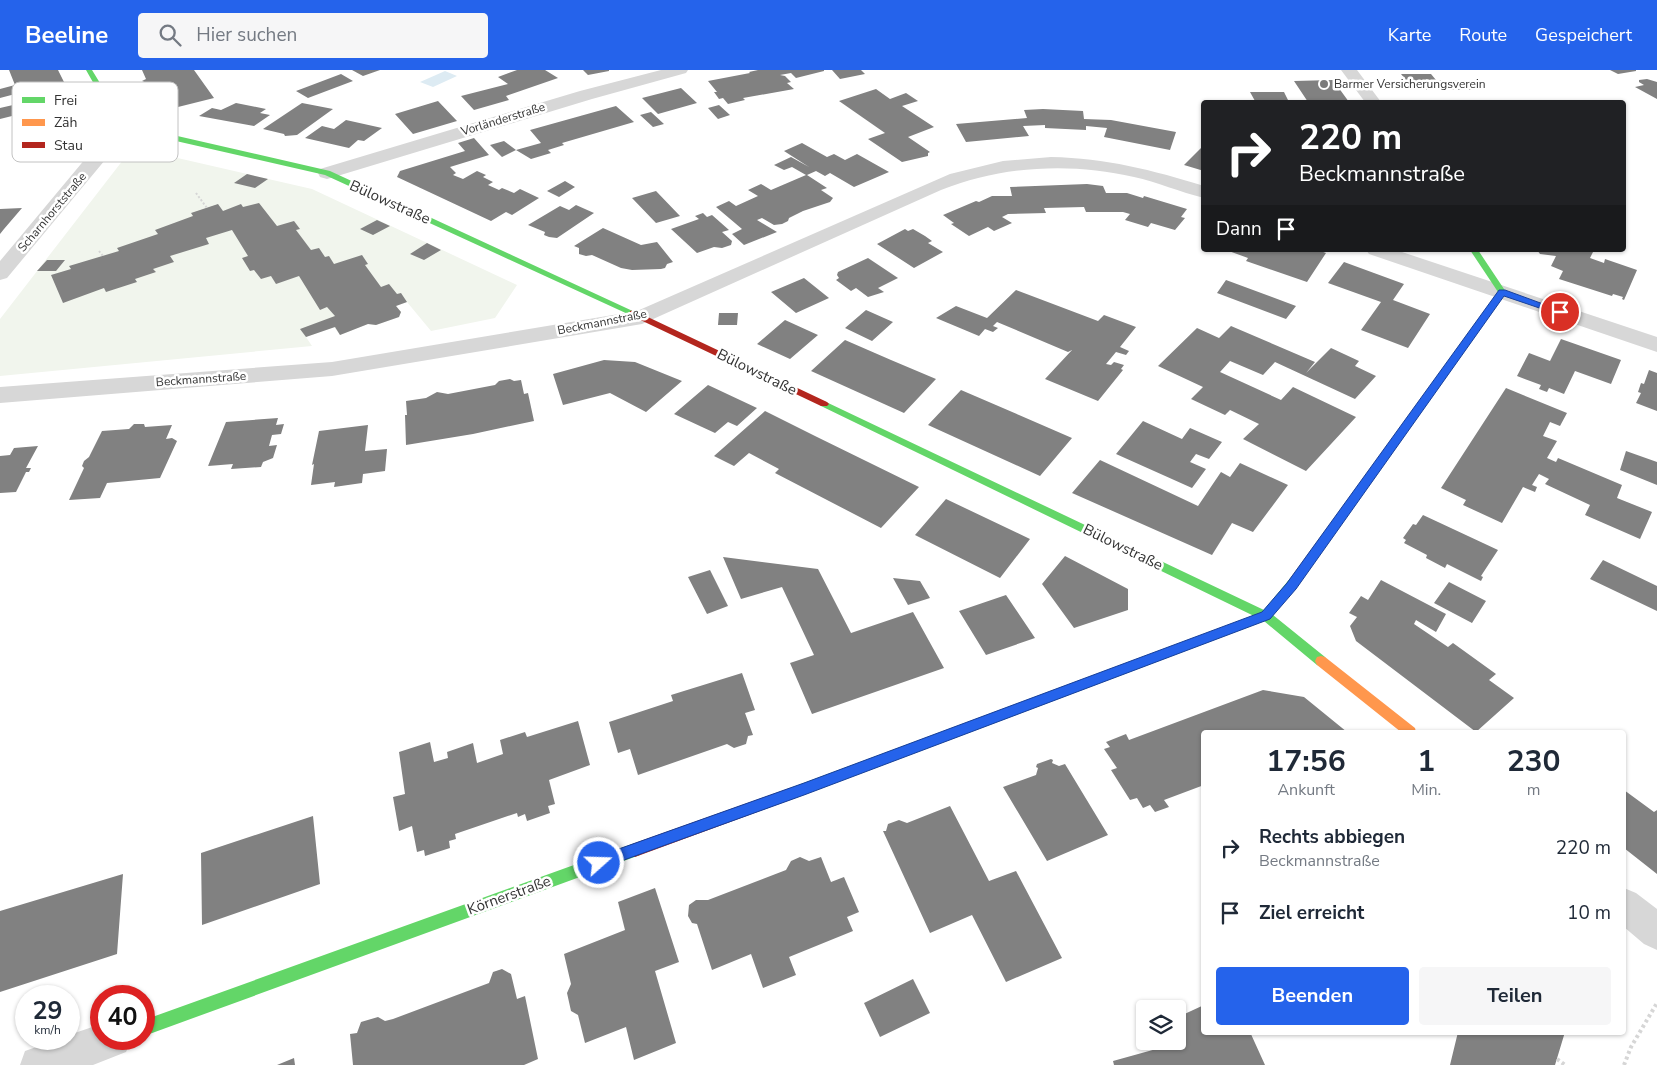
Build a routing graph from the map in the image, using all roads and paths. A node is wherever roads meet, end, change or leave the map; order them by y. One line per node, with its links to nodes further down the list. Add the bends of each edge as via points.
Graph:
1 (89, 70): 4 (street)
2 (680, 70): 8 (street, Vorländerstraße, via 586,94)
3 (1350, 70): 5 (street)
4 (96, 82)
5 (1372, 100)
6 (178, 139): 8 (street, Bülowstraße)
7 (92, 162): 16 (street, Scharnhorststraße)
8 (327, 173): 18 (street, Bülowstraße)
9 (1201, 191): 18 (street, Beckmannstraße, via 1121,168 1075,163 1010,166 968,173)
10 (196, 194): 11 (path)
11 (207, 208)
12 (99, 251): 15 (path)
13 (1382, 252): 17 (street)
14 (1475, 252): 17 (street)
15 (103, 256)
16 (0, 274)
17 (1502, 292): 19 (street); 21 (street, Körnerstraße, via 1292,586)
18 (642, 317): 20 (street, Beckmannstraße, via 332,369); 21 (street, Bülowstraße)
19 (1657, 345)
20 (0, 394)
21 (1266, 616): 22 (street, Bülowstraße); 26 (street, Körnerstraße, via 804,789)
22 (1408, 730)
23 (1626, 908): 24 (street)
24 (1657, 932)
25 (1657, 1003): 31 (path)
26 (155, 1024)
27 (91, 1051): 29 (street)
28 (1557, 1060): 30 (path)
29 (39, 1065)
30 (1565, 1065)
31 (1624, 1065)

